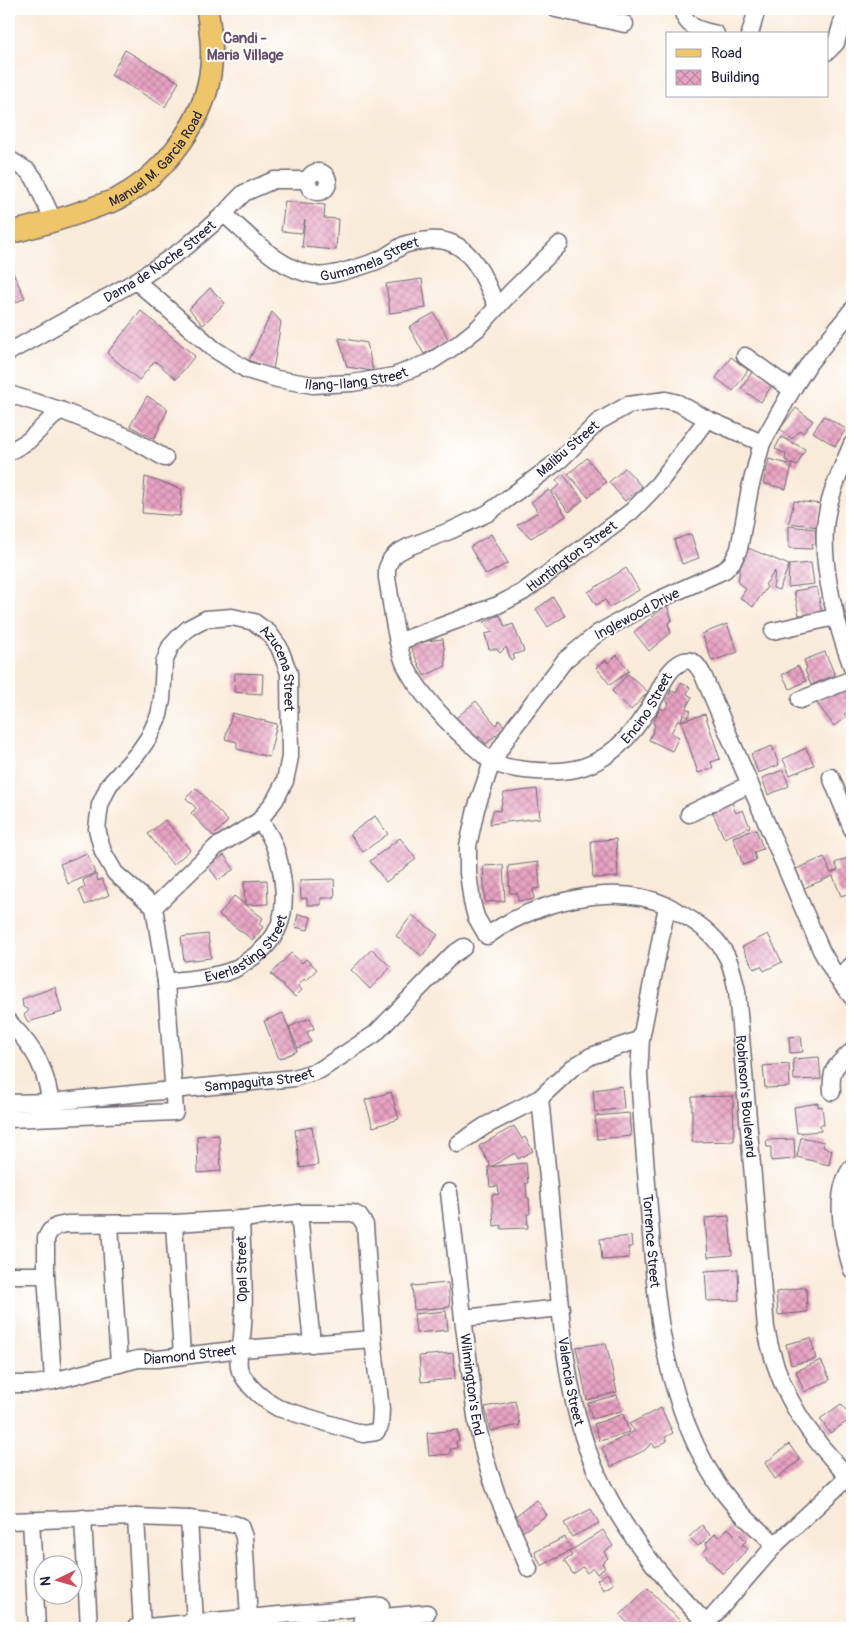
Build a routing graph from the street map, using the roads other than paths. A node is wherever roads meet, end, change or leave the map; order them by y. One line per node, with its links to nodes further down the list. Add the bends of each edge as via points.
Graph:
1 (207, 9): 14 (main road, Manuel M. Garcia Road, via 212,65 207,91 185,136 149,178 120,197)
2 (556, 9): 6 (street)
3 (682, 9): 8 (street, via 691,26)
4 (757, 9): 9 (street)
5 (846, 9): 10 (street, via 836,43)
6 (591, 12): 7 (street)
7 (625, 24)
8 (708, 32)
9 (751, 32)
10 (828, 51)
11 (9, 159): 14 (street, via 34,178)
12 (308, 180): 13 (street, Dama de Noche Street, via 274,180 262,184 244,193)
13 (224, 214): 17 (street, Dama de Noche Street, via 186,247); 18 (street, Gumamela Street, via 278,261 316,276 362,267 405,245 437,240 454,243 482,272)
14 (54, 222): 15 (main road, Manuel M. Garcia Road)
15 (9, 233)
16 (560, 244): 18 (street, Ilang-Ilang Street)
17 (136, 281): 18 (street, Ilang-Ilang Street, via 214,350 247,370 313,386 394,376 430,362 478,328); 20 (street, Dama de Noche Street)
18 (497, 307)
19 (852, 310): 22 (street, Inglewood Drive)
20 (9, 352)
21 (746, 356): 22 (street)
22 (792, 390): 26 (street, Inglewood Drive)
23 (9, 394): 24 (street)
24 (60, 410): 28 (street, via 28,441); 29 (street, via 130,438)
25 (707, 420): 26 (street, Malibu Street); 30 (street, Malibu Street, via 678,403 666,400 628,405 598,422 561,458 488,513); 34 (street, Huntington Street, via 659,483 632,510 523,592 498,605)
26 (762, 443): 38 (street, Inglewood Drive, via 739,549 733,561 725,570 656,600 598,633 566,660 514,727)
27 (852, 444): 31 (street, via 824,527)
28 (9, 452)
29 (166, 458)
30 (408, 548): 34 (street, Encino Street, via 397,553 387,568)
31 (836, 617): 32 (street); 33 (street)
32 (773, 631)
33 (846, 633): 35 (street)
34 (398, 642): 38 (street, Encino Street, via 404,661 421,690 442,715)
35 (852, 667)
36 (852, 679): 37 (street)
37 (800, 700)
38 (492, 762): 40 (street, Encino Street, via 547,772 572,770 596,761 631,734 668,675 677,665 689,660 704,675); 46 (street, Inglewood Drive, via 468,846 472,902)
39 (831, 778): 43 (street)
40 (750, 784): 41 (street); 49 (street, Encino Street, via 822,950)
41 (689, 814)
42 (260, 821): 45 (street, Azucena Street, via 216,847); 45 (street, Azucena Street, via 284,781 290,757 289,674 269,633 254,622 232,617 206,619 188,628 170,647 164,664 159,715 149,737 109,785 100,805 97,829 103,852 114,873); 50 (street, Everlasting Street, via 274,845 284,890 279,928 269,944 232,971)
43 (852, 829)
44 (667, 906): 46 (street, Robinson's Boulevard, via 635,897 606,895 574,899 519,916); 53 (street, Torrence Street); 80 (street, Robinson's Boulevard, via 697,923 727,955 737,991 770,1352 796,1411 824,1450)
45 (154, 907): 50 (street)
46 (487, 936)
47 (464, 947): 55 (street, Sampaguita Street, via 452,955 374,1034 320,1070 294,1078)
48 (852, 965): 49 (street)
49 (838, 978): 51 (street, Encino Street)
50 (166, 982): 55 (street)
51 (852, 997)
52 (9, 1022): 59 (street, via 39,1059)
53 (641, 1039): 57 (street, via 585,1060); 86 (street, Torrence Street, via 639,1074 654,1265 667,1357 677,1394 703,1459 741,1513)
54 (852, 1052): 56 (street, via 835,1066)
55 (172, 1090): 59 (street, Sampaguita Street); 59 (street, Sampaguita Street, via 175,1112)
56 (832, 1092)
57 (540, 1098): 61 (street); 71 (street, Valencia Street)
58 (9, 1103): 59 (street, Sampaguita Street)
59 (52, 1109): 60 (street, Sampaguita Street)
60 (9, 1118)
61 (458, 1144)
62 (852, 1167): 68 (street, via 844,1180 841,1198 847,1254)
63 (449, 1192): 72 (street, Wilmington's End)
64 (299, 1213): 65 (street, Opal Street); 73 (street, Opal Street, via 353,1213 365,1225); 74 (street)
65 (241, 1219): 66 (street); 75 (street, Opal Street)
66 (174, 1223): 67 (street); 76 (street)
67 (110, 1225): 69 (street, via 67,1224 50,1231 46,1238); 77 (street)
68 (852, 1270)
69 (46, 1275): 70 (street); 78 (street)
70 (9, 1276)
71 (560, 1308): 72 (street); 92 (street, Valencia Street, via 576,1409 601,1480 618,1514 642,1550)
72 (463, 1318): 87 (street, Wilmington's End, via 477,1424 485,1458)
73 (373, 1339): 74 (street, Diamond Street); 75 (street, Opal Street, via 380,1426 376,1432 363,1434 278,1408 266,1401 240,1370)
74 (312, 1344): 75 (street, Diamond Street)
75 (241, 1349): 76 (street, Diamond Street)
76 (182, 1356): 77 (street, Diamond Street)
77 (118, 1364): 78 (street, Diamond Street)
78 (53, 1381): 79 (street, Diamond Street)
79 (9, 1384)
80 (850, 1478): 86 (street)
81 (136, 1517): 82 (street); 83 (street); 96 (street)
82 (83, 1518): 84 (street); 94 (street)
83 (189, 1519): 90 (street); 91 (street, via 240,1526)
84 (31, 1520): 85 (street); 93 (street)
85 (9, 1521)
86 (776, 1544): 92 (street)
87 (529, 1569)
88 (381, 1606): 91 (street)
89 (427, 1613): 91 (street)
90 (195, 1623): 91 (street); 96 (street)
91 (254, 1623)
92 (705, 1626)
93 (37, 1628)
94 (89, 1628)
95 (135, 1628): 96 (street)
96 (142, 1628)

